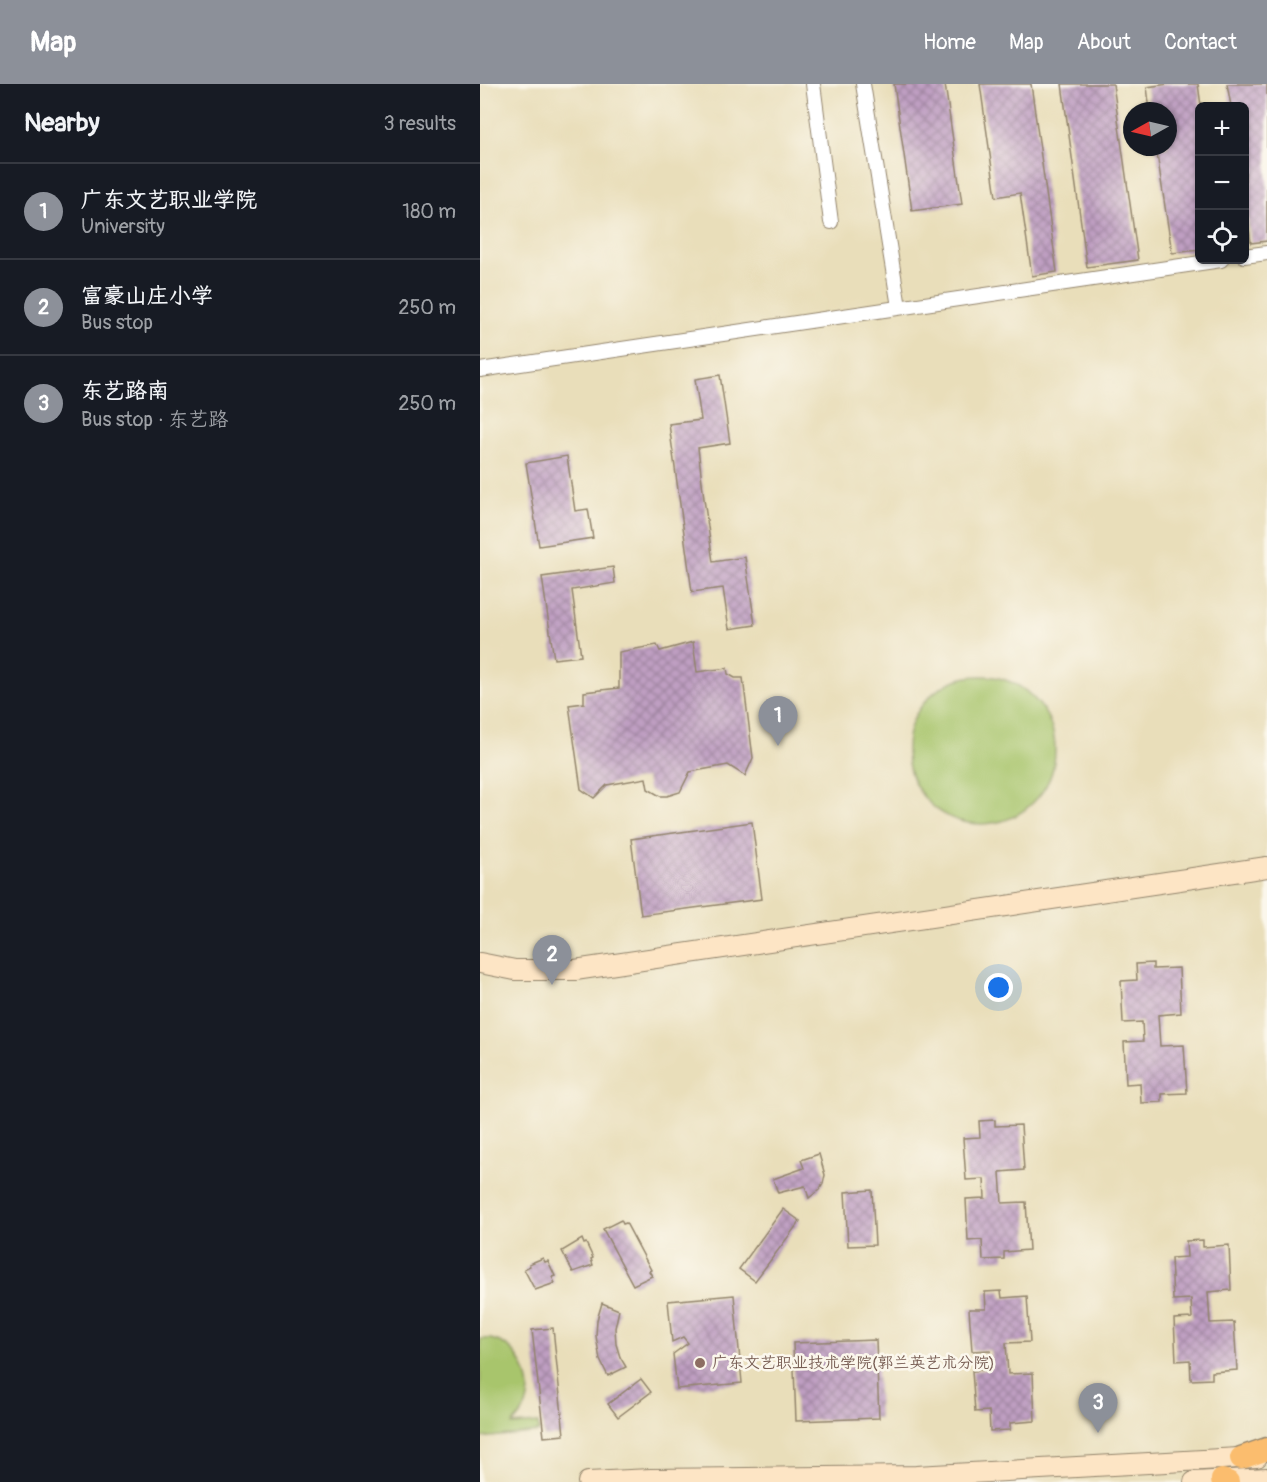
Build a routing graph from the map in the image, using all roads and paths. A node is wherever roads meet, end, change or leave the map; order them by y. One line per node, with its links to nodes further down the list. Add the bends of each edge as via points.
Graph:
1 (813, 84): 3 (street)
2 (863, 84): 7 (street)
3 (831, 222)
4 (1267, 253): 5 (street)
5 (1249, 255)
6 (1195, 264): 7 (street)
7 (899, 307): 8 (street)
8 (480, 370)
9 (1267, 867): 10 (street, via 575,970 525,971)
10 (480, 963)
11 (1267, 1449): 13 (main road)
12 (1267, 1456): 13 (street)
13 (1241, 1458): 16 (street, via 916,1476)
14 (1267, 1478): 15 (street)
15 (1225, 1481): 17 (street)
16 (588, 1482)
17 (1194, 1482)

